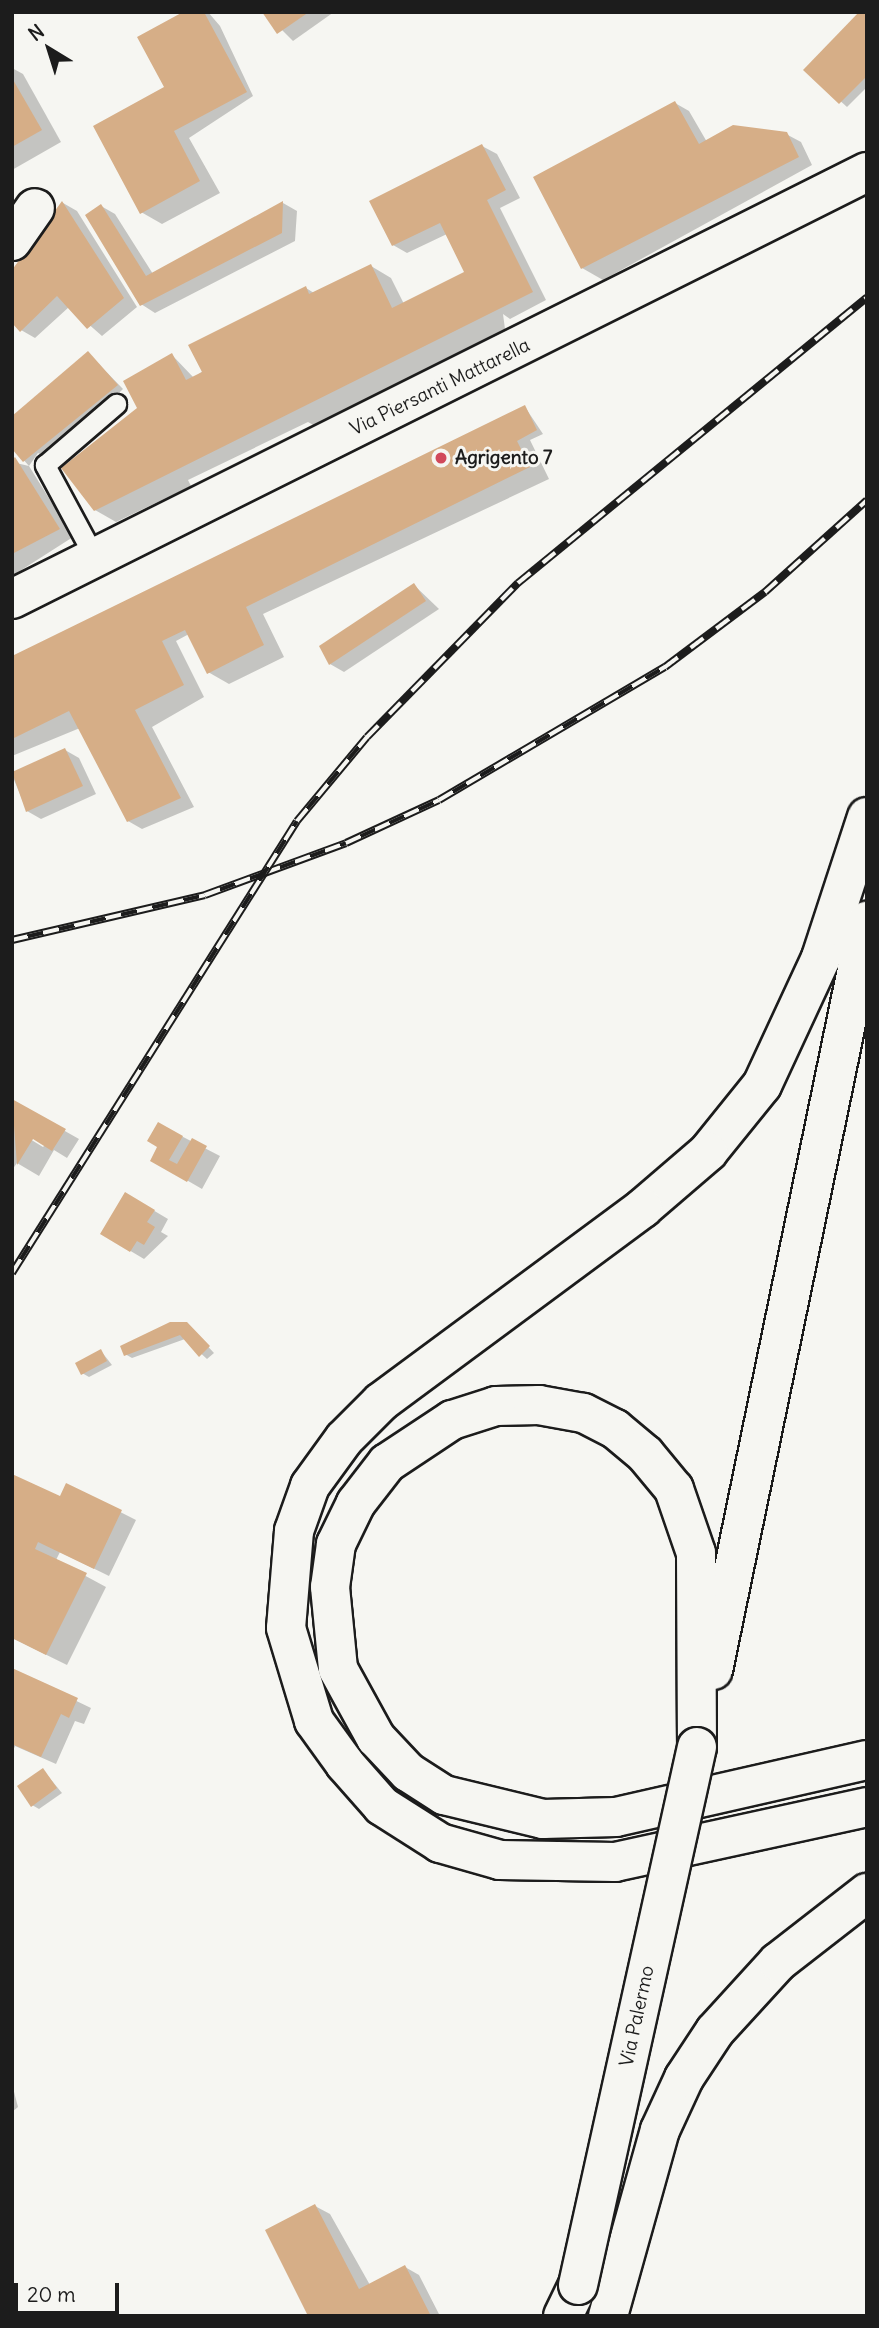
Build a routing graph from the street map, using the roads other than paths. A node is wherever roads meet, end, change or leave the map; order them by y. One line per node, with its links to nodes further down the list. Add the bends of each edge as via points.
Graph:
1 (867, 172): 5 (main road, Via Piersanti Mattarella)
2 (35, 208): 3 (main road)
3 (12, 241)
4 (116, 404): 5 (lane, via 45,465)
5 (95, 558): 6 (main road, Via Piersanti Mattarella)
6 (12, 599)
7 (867, 817): 11 (main road, via 821,958 762,1085 708,1152 643,1208 382,1402 344,1439 310,1486 294,1531 286,1628 314,1721 382,1806 440,1843 500,1860 615,1862)
8 (867, 921): 9 (main road)
9 (697, 1747): 10 (main road, via 696,1553 679,1499 645,1454 615,1429 583,1413 496,1406 423,1434 387,1463 356,1503 336,1544 330,1587 338,1669 376,1738 408,1772 444,1795 543,1819 615,1817); 14 (main road, Via Palermo, bridge)
10 (867, 1760)
11 (867, 1807)
12 (867, 1894): 13 (main road, via 778,1962 715,2031 684,2078 660,2130)
13 (613, 2302)
14 (572, 2306)

